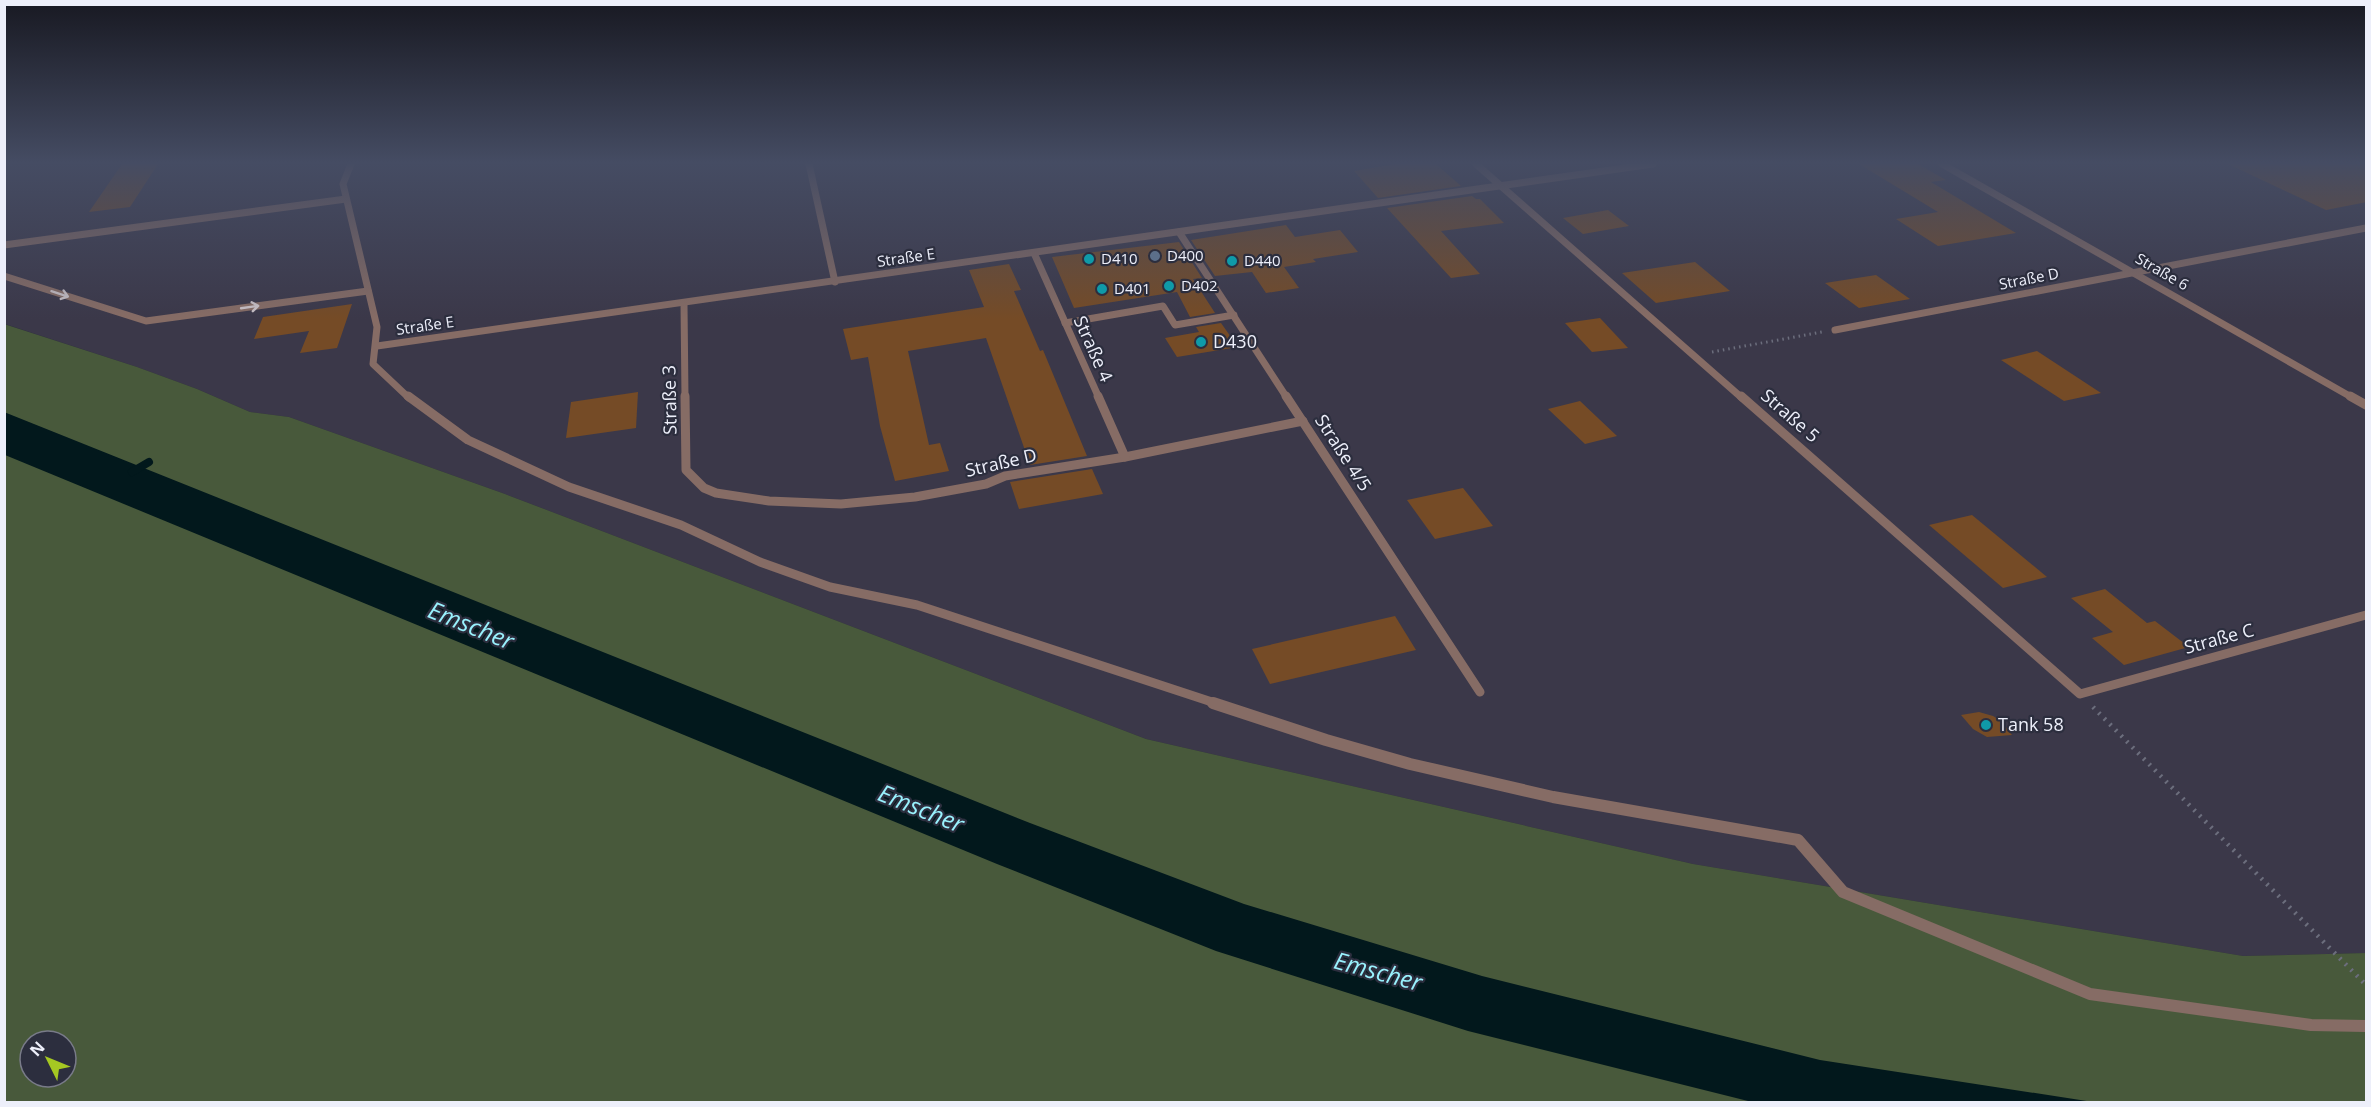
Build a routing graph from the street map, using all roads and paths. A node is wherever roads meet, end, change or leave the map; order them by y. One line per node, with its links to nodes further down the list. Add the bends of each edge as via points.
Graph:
1 (222, 216): 9 (lane)
2 (350, 216): 14 (lane)
3 (820, 216): 13 (lane)
4 (1291, 216): 8 (lane, Straße E)
5 (1535, 216): 20 (lane, Straße 5)
6 (2034, 216): 11 (lane, Straße 6)
7 (2367, 228): 11 (lane, Straße D)
8 (1179, 232): 10 (lane, Straße E); 16 (lane, Straße 4/5)
9 (4, 245)
10 (1034, 253): 13 (lane, Straße E); 17 (lane, Straße 4)
11 (2135, 272): 18 (lane, Straße D); 21 (lane, Straße 6)
12 (4, 276): 14 (lane, one-way to 14, via 146,321)
13 (835, 282): 15 (lane, Straße E)
14 (368, 291): 19 (lane, via 377,327)
15 (684, 304): 19 (lane, Straße E); 24 (lane, Straße 3, via 686,470)
16 (1234, 315): 17 (lane, via 1175,325 1163,306); 22 (lane, Straße 4/5)
17 (1065, 323): 23 (lane, Straße 4)
18 (1835, 330): 20 (path)
19 (376, 346): 29 (lane, via 374,364 414,402 468,440 570,487 681,525 760,562 830,587 917,605 1410,764 1553,797 1798,840 1844,892 2090,994 2311,1025)
20 (1696, 355): 27 (lane, Straße 5)
21 (2367, 405)
22 (1303, 421): 23 (lane, Straße D); 26 (lane, Straße 4/5)
23 (1125, 457): 24 (lane, Straße D, via 1005,476 986,484 915,497 841,504 769,501)
24 (704, 488)
25 (2367, 615): 27 (lane, Straße C)
26 (1480, 692)
27 (2080, 694): 28 (path)
28 (2367, 985)
29 (2367, 1026)

